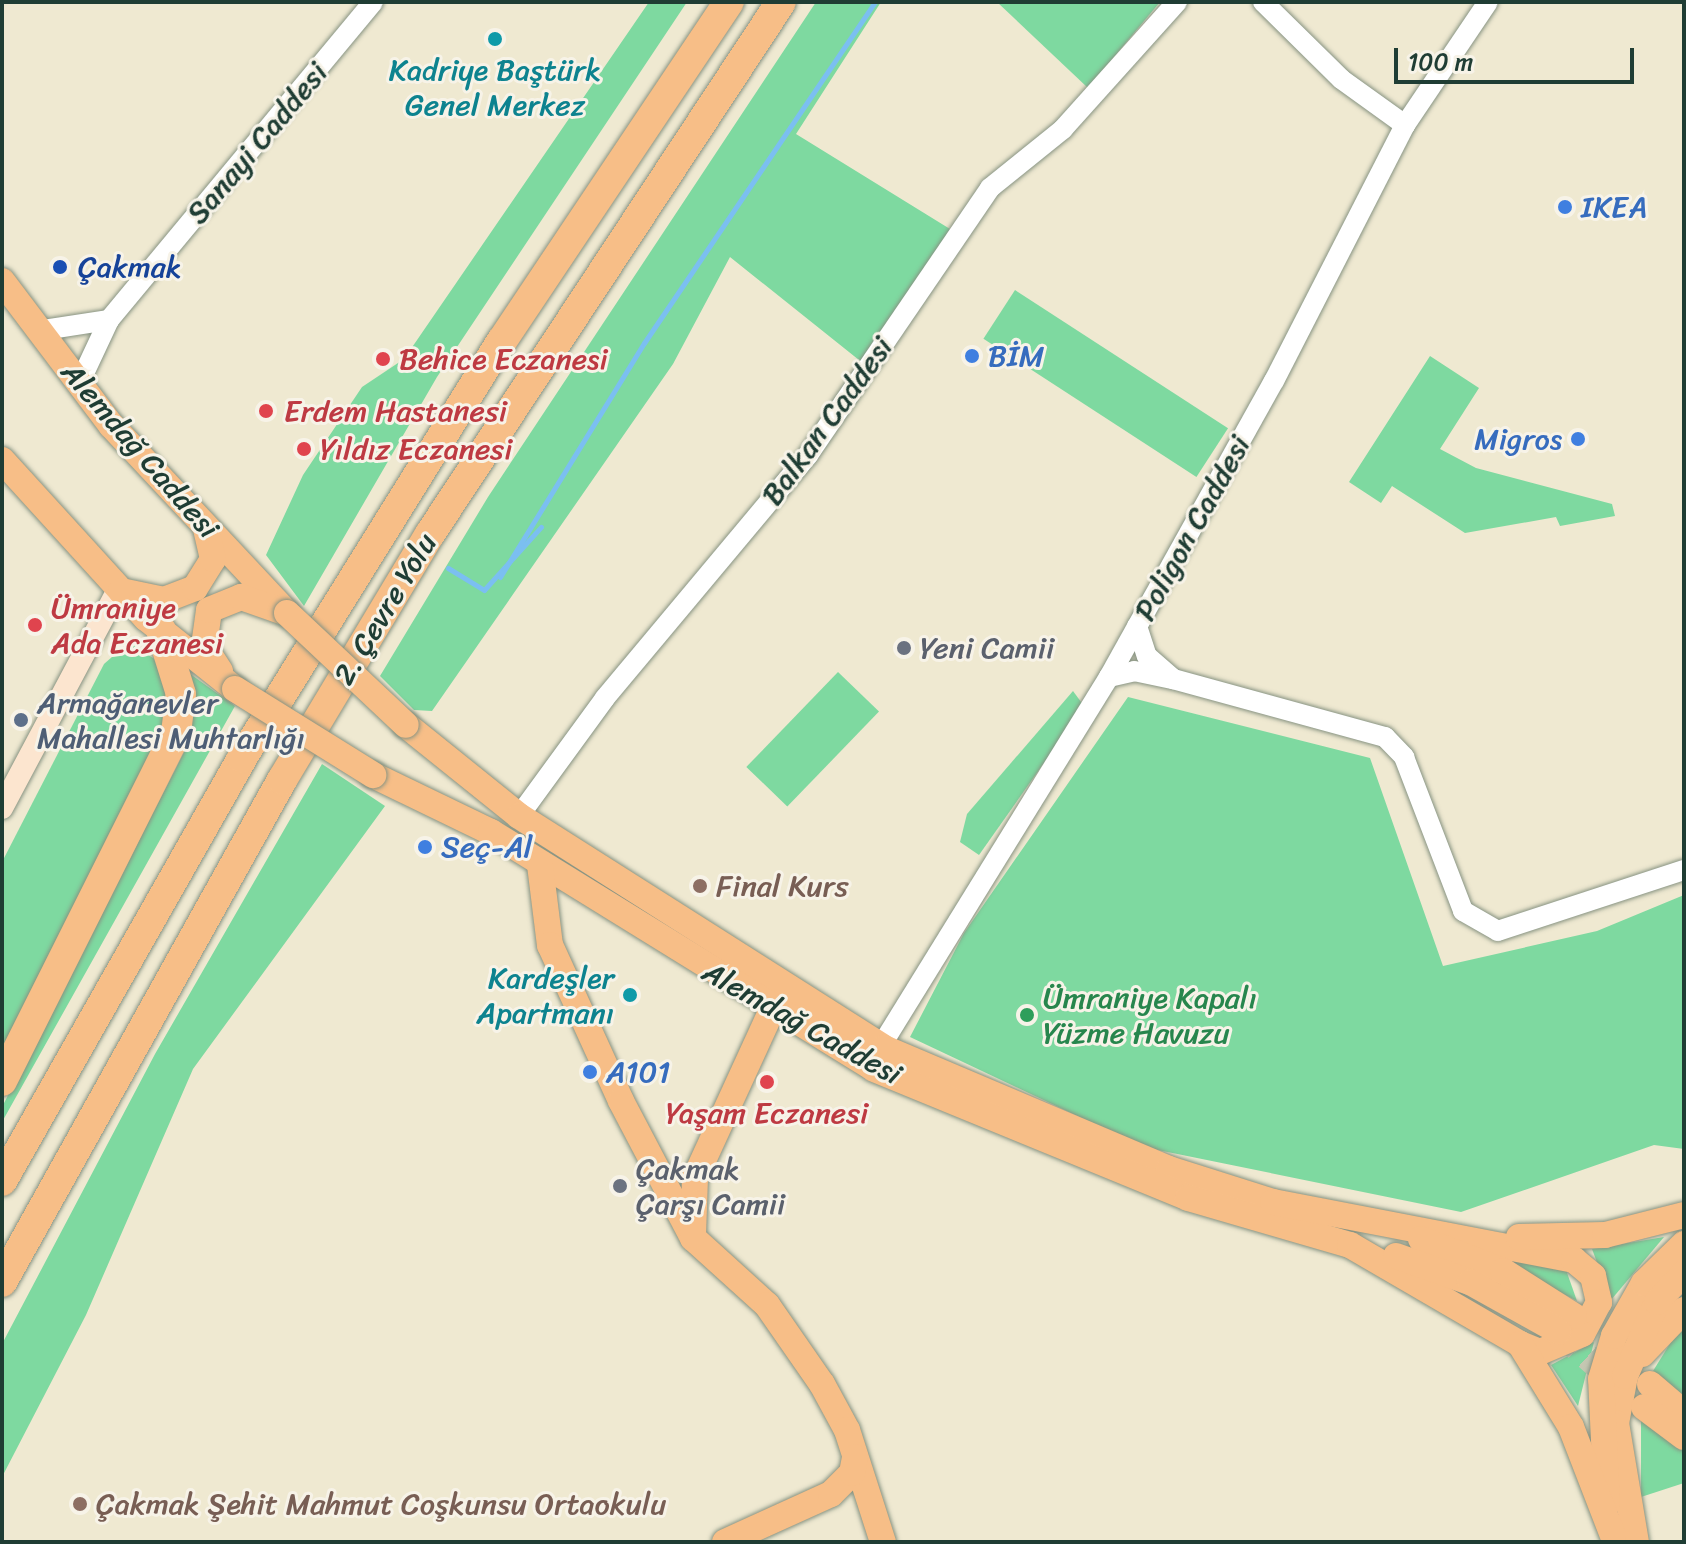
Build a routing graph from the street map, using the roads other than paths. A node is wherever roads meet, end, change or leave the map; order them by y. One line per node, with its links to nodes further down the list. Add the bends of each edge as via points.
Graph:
1 (373, 2): 9 (street, Sanayi Caddesi)
2 (729, 2): 28 (highway, 2. Çevre Yolu, via 502,341 259,731)
3 (781, 2): 36 (highway, 2. Çevre Yolu, via 422,547 274,794)
4 (1177, 2): 22 (street, Balkan Caddesi, via 1063,129 990,188 808,455 605,698)
5 (1263, 2): 7 (street, via 1341,79)
6 (1488, 2): 7 (street, Poligon Caddesi)
7 (1405, 125): 16 (street, Poligon Caddesi, via 1274,381)
8 (2, 281): 10 (main road, Alemdağ Caddesi)
9 (109, 320): 10 (street); 11 (street, Sanayi Caddesi)
10 (37, 331): 11 (main road, Alemdağ Caddesi)
11 (79, 384): 13 (main road, Alemdağ Caddesi)
12 (2, 460): 14 (main road, Alemdağ Caddesi)
13 (202, 522): 14 (main road, via 213,559 195,588 164,600); 15 (main road, Alemdağ Caddesi)
14 (118, 590): 17 (main road, Alemdağ Caddesi); 21 (main road)
15 (287, 613): 20 (main road, via 241,597 209,610 204,646); 22 (main road, Alemdağ Caddesi, bridge, via 406,725)
16 (1137, 626): 18 (street, Poligon Caddesi); 19 (street, via 1147,656)
17 (161, 630): 20 (main road, Alemdağ Caddesi); 27 (highway, via 181,694 176,733)
18 (1109, 677): 19 (street, via 1134,671); 26 (street, Poligon Caddesi)
19 (1173, 679): 24 (street, via 1385,737 1404,757 1463,911 1483,926 1498,931)
20 (235, 689): 23 (main road, Alemdağ Caddesi, bridge, via 373,775)
21 (2, 808)
22 (519, 816): 26 (main road, Alemdağ Caddesi)
23 (540, 865): 25 (main road, Alemdağ Caddesi); 32 (main road, via 550,945)
24 (1684, 870)
25 (771, 1012): 32 (main road, via 695,1178); 34 (main road, Alemdağ Caddesi, via 874,1069 1188,1198)
26 (881, 1046): 29 (main road, Alemdağ Caddesi, via 1169,1169)
27 (2, 1081)
28 (2, 1181)
29 (1273, 1202): 31 (main road); 34 (main road, via 1432,1241 1503,1271 1566,1324 1470,1282)
30 (1684, 1215): 31 (main road, via 1605,1235)
31 (1483, 1237): 38 (main road, via 1574,1260 1593,1276 1599,1302 1582,1334 1540,1352)
32 (693, 1238): 42 (main road, via 767,1305 800,1349)
33 (1684, 1244): 45 (main road, via 1644,1283 1614,1336 1601,1379 1600,1447)
34 (1350, 1245): 38 (main road)
35 (1684, 1273): 39 (main road, via 1657,1302)
36 (2, 1282)
37 (1684, 1310): 39 (main road)
38 (1520, 1344): 45 (main road, via 1571,1427)
39 (1625, 1376): 45 (main road, via 1616,1423)
40 (1684, 1413): 41 (main road, via 1647,1396)
41 (1684, 1437)
42 (855, 1457): 43 (main road, via 852,1473); 44 (main road)
43 (831, 1494): 44 (main road, via 852,1496); 46 (main road)
44 (879, 1530)
45 (1621, 1540)
46 (725, 1542)

